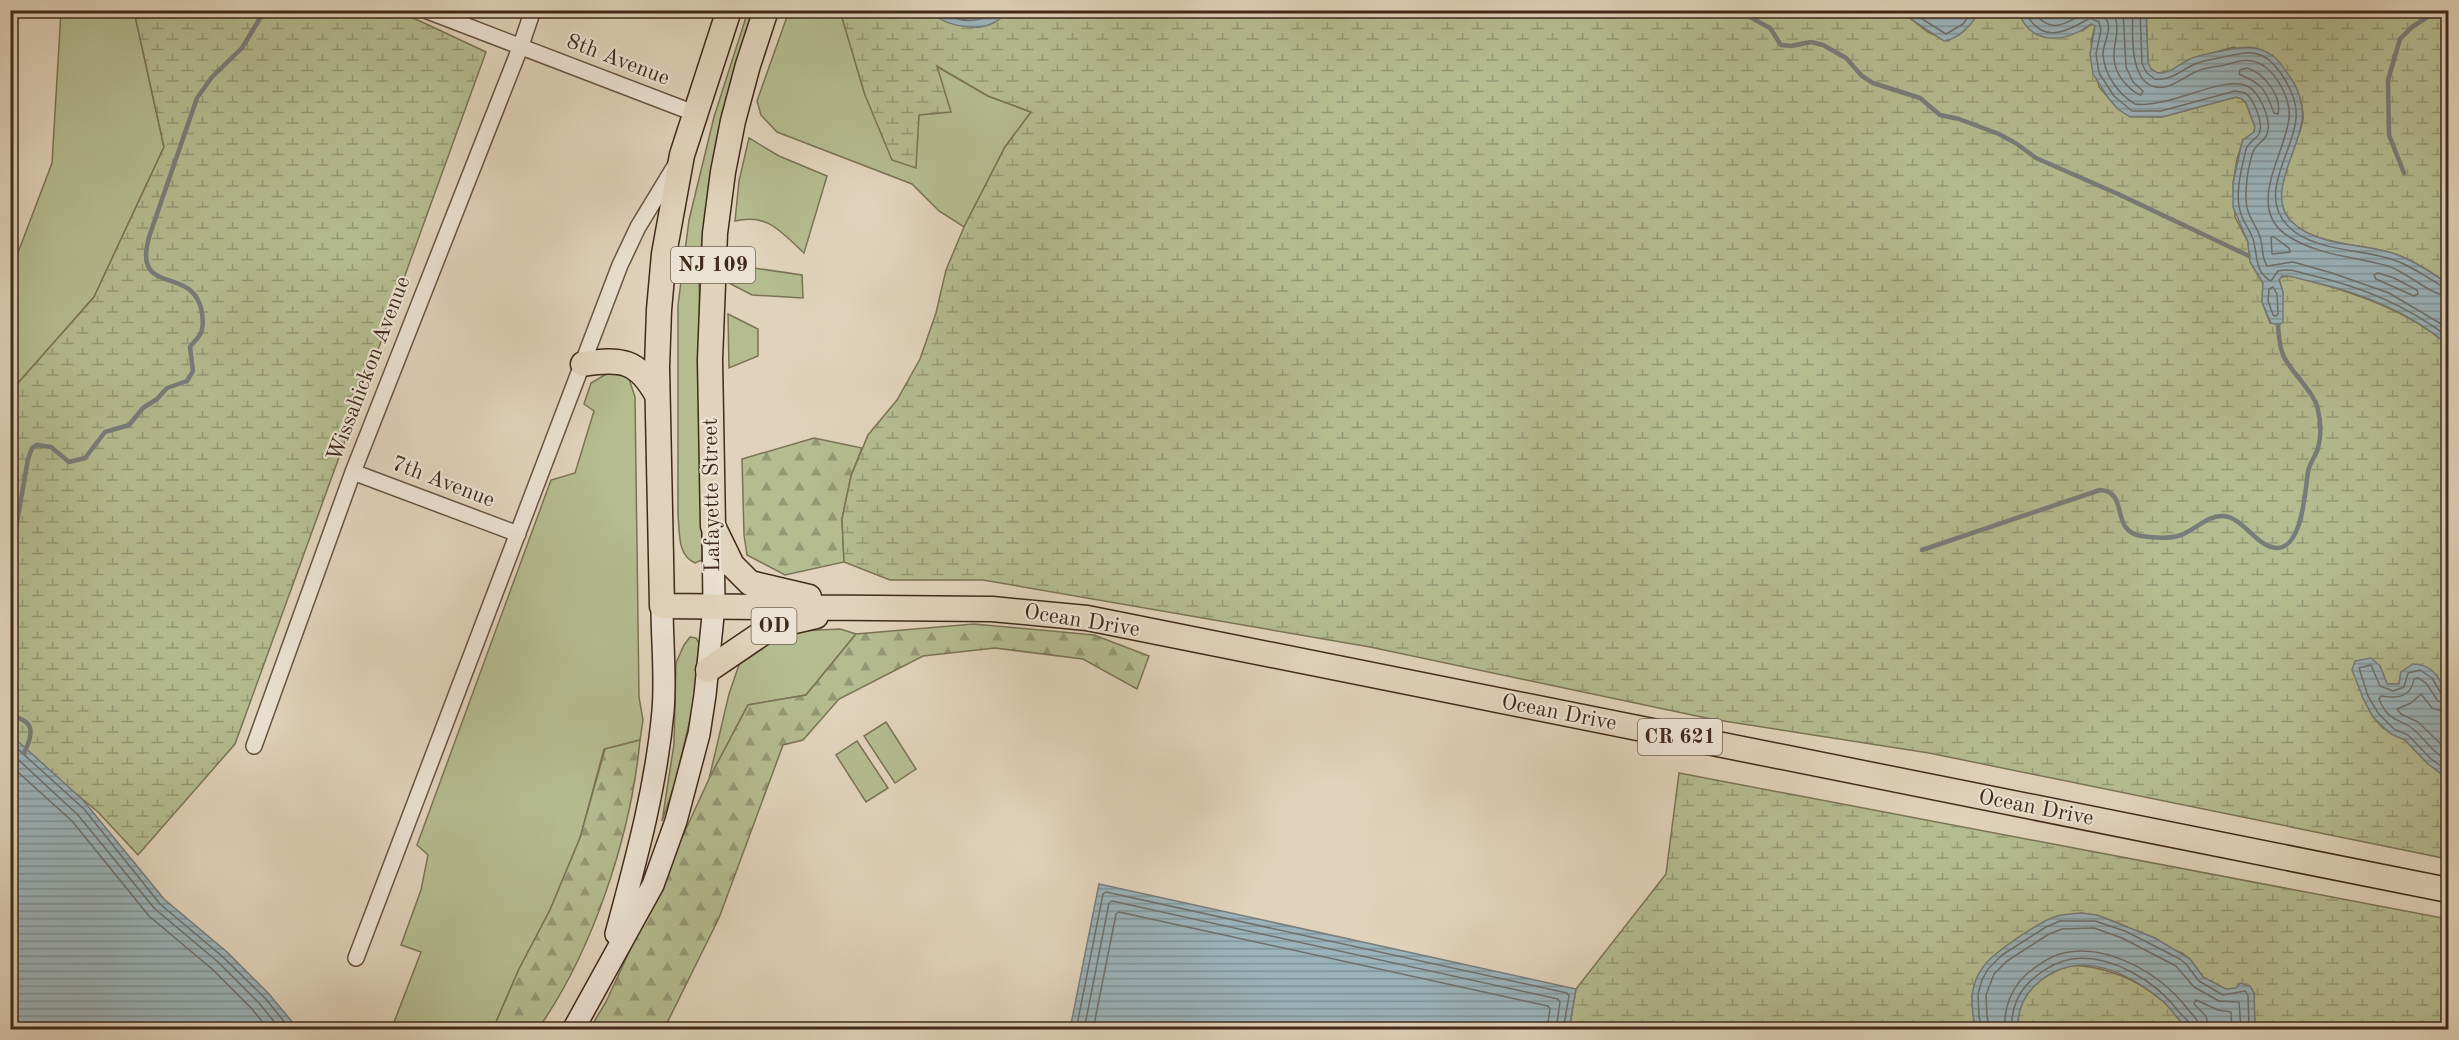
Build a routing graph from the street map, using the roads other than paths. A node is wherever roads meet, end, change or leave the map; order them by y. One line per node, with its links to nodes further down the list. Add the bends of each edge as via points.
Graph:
1 (425, 10): 5 (street, 8th Avenue)
2 (533, 10): 5 (street, Wissahickon Avenue)
3 (729, 10): 6 (main road, Lafayette Street / NJ 109)
4 (766, 10): 11 (main road, Lafayette Street / NJ 109, via 733,121 715,233 710,360)
5 (520, 48): 6 (street, 8th Avenue); 10 (street, Wissahickon Avenue)
6 (694, 113): 7 (main road, Lafayette Street / NJ 109)
7 (682, 155): 8 (street, via 629,246); 9 (main road, Lafayette Street / NJ 109, via 661,282)
8 (583, 364): 9 (main road, via 608,361 634,366); 12 (street)
9 (657, 395): 13 (main road, Lafayette Street / NJ 109)
10 (353, 472): 12 (street, 7th Avenue); 17 (street, Wissahickon Avenue)
11 (713, 526): 14 (main road, Lafayette Street / NJ 109); 15 (main road, via 732,565 750,583)
12 (518, 534): 19 (street)
13 (662, 606): 14 (main road, Ocean Drive / CR 621); 20 (main road, Lafayette Street / NJ 109, via 663,709 658,753 644,828)
14 (714, 606): 15 (main road, Ocean Drive / CR 621); 16 (main road, Lafayette Street / NJ 109)
15 (851, 607): 16 (main road, OD, via 773,626); 18 (main road, Ocean Drive / CR 621, via 992,609 1087,618)
16 (708, 670): 20 (main road, Lafayette Street / NJ 109, via 699,734 676,821 653,885)
17 (254, 746)
18 (2448, 890)
19 (356, 958)
20 (607, 966): 21 (main road, Lafayette Street / NJ 109)
21 (573, 1029)

